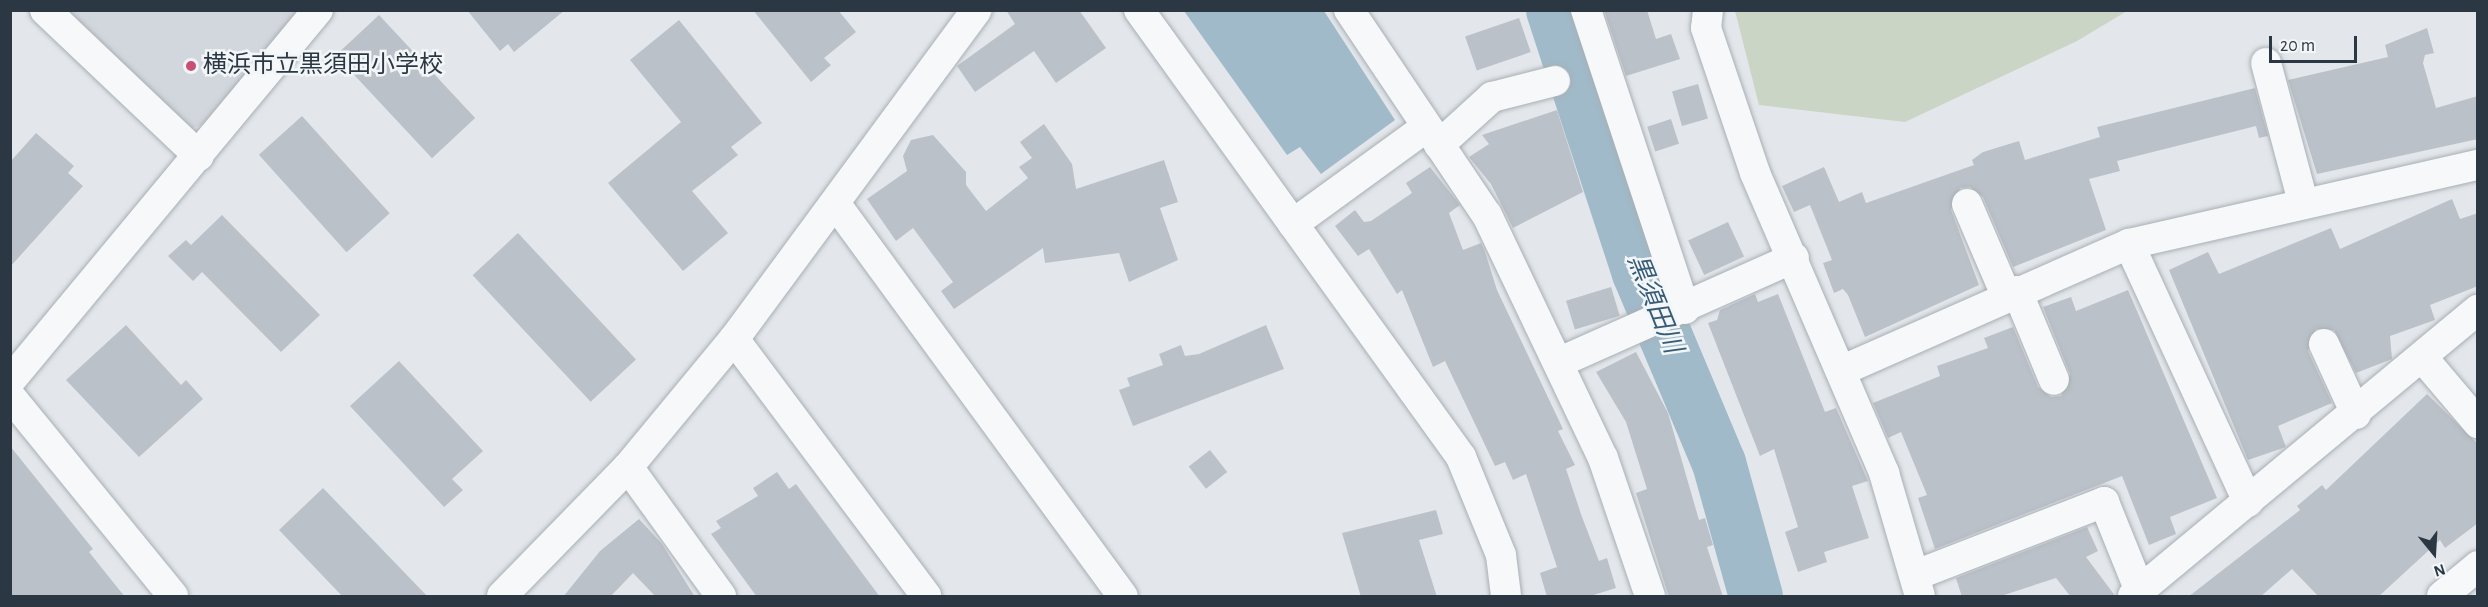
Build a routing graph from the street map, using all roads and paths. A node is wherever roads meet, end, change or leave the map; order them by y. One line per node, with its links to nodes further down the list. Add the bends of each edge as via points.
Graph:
1 (45, 10): 11 (street)
2 (318, 10): 11 (street)
3 (977, 10): 14 (street)
4 (1138, 10): 16 (street)
5 (1349, 10): 10 (street)
6 (1586, 10): 20 (street)
7 (1708, 10): 18 (street, via 1706,28 1755,173)
8 (2266, 63): 13 (street)
9 (1555, 81): 10 (street, via 1492,97)
10 (1432, 137): 16 (street); 25 (street, via 1487,215)
11 (199, 156): 28 (street)
12 (2478, 165): 13 (street)
13 (2303, 202): 17 (street)
14 (835, 203): 22 (street); 41 (street)
15 (1967, 204): 19 (street)
16 (1293, 224): 42 (street, via 1461,457 1500,555)
17 (2129, 244): 19 (street); 33 (street)
18 (1794, 258): 20 (street); 26 (street)
19 (2011, 293): 26 (street); 27 (street)
20 (1685, 309): 25 (street)
21 (2478, 310): 24 (street)
22 (734, 339): 32 (street); 40 (street)
23 (2324, 344): 30 (street)
24 (2422, 357): 30 (street); 31 (street)
25 (1560, 362): 43 (street, via 1603,458)
26 (1843, 370): 35 (street, via 1884,473)
27 (2054, 380)
28 (10, 381)
29 (10, 396): 37 (street)
30 (2356, 414): 33 (street)
31 (2478, 423)
32 (628, 467): 38 (street); 39 (street)
33 (2248, 502): 36 (street)
34 (2478, 567): 44 (street)
35 (1918, 586): 36 (street, via 2104,502)
36 (2137, 594)
37 (173, 597)
38 (502, 597)
39 (721, 597)
40 (926, 597)
41 (1123, 597)
42 (1506, 597)
43 (1650, 597)
44 (2442, 597)

